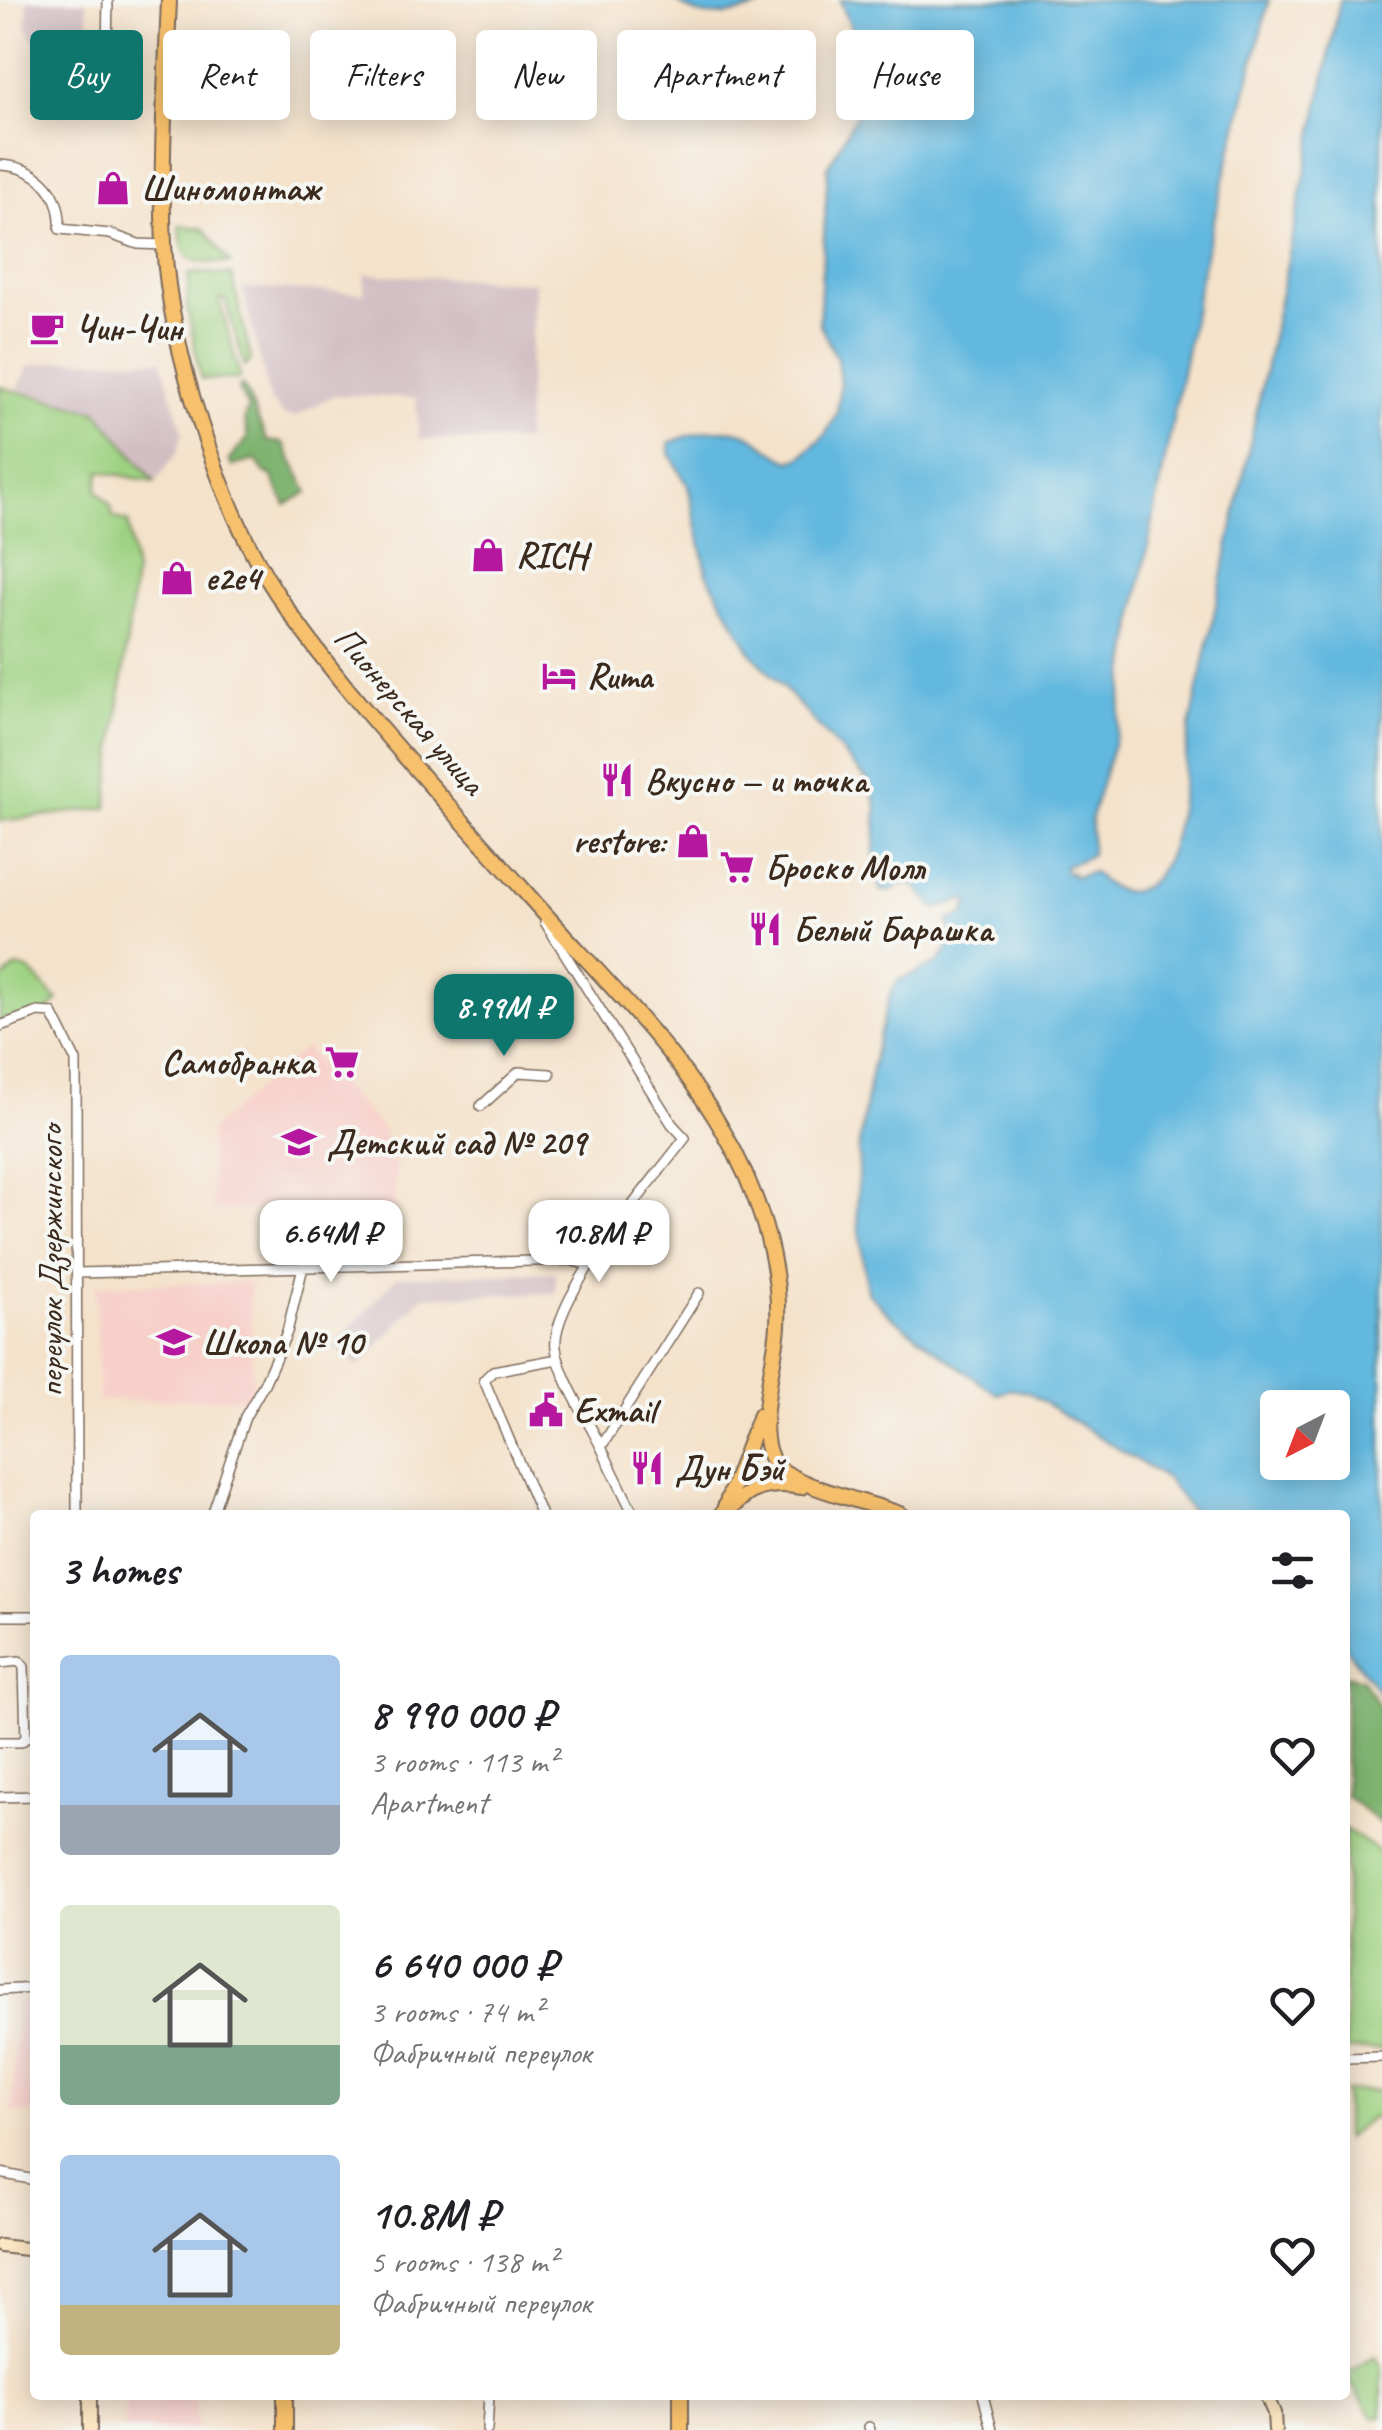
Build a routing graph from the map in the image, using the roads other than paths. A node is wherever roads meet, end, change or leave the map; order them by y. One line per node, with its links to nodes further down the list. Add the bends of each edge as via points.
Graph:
1 (108, 0): 3 (street)
2 (169, 0): 5 (main road, Пионерская улица)
3 (107, 30)
4 (0, 166): 5 (street, via 29,170 47,184 61,212 60,228)
5 (164, 246): 6 (main road, Пионерская улица, via 200,420 267,578 336,675)
6 (524, 891): 10 (street, via 685,1138); 15 (main road, Пионерская улица, via 694,1086 743,1166 776,1285)
7 (0, 1026): 12 (street, переулок Дзержинского, via 52,1013 76,1061)
8 (550, 1074): 9 (street, via 519,1072)
9 (480, 1106)
10 (589, 1265): 11 (street, via 569,1260); 14 (street, via 555,1339)
11 (303, 1266): 12 (street); 19 (street, via 287,1332 244,1417)
12 (78, 1273): 18 (street, переулок Дзержинского)
13 (700, 1293): 16 (street)
14 (558, 1359): 16 (street); 20 (street, via 493,1371 484,1380)
15 (770, 1386): 17 (main road, via 766,1450 775,1465); 22 (main road)
16 (601, 1448): 21 (street)
17 (841, 1494): 23 (main road, via 775,1483 746,1494); 24 (main road)
18 (77, 1510)
19 (214, 1510)
20 (539, 1510)
21 (632, 1510)
22 (726, 1510)
23 (729, 1510)
24 (887, 1510)
25 (0, 1616): 26 (street)
26 (30, 1616)
27 (0, 1663): 28 (street, via 24,1667 26,1738)
28 (0, 1742)
29 (0, 1796): 30 (street)
30 (30, 1796)
31 (30, 1988): 32 (street)
32 (0, 1990)
33 (1382, 2057): 34 (street)
34 (1350, 2058)
35 (0, 2173): 36 (street)
36 (30, 2179)
37 (0, 2246): 38 (main road)
38 (30, 2249)
39 (90, 2400): 45 (main road)
40 (285, 2400): 46 (main road)
41 (489, 2400): 47 (street)
42 (681, 2400): 48 (main road)
43 (984, 2400): 49 (street)
44 (1268, 2400): 50 (main road)
45 (90, 2430)
46 (285, 2430)
47 (488, 2430)
48 (681, 2430)
49 (992, 2430)
50 (1275, 2430)

